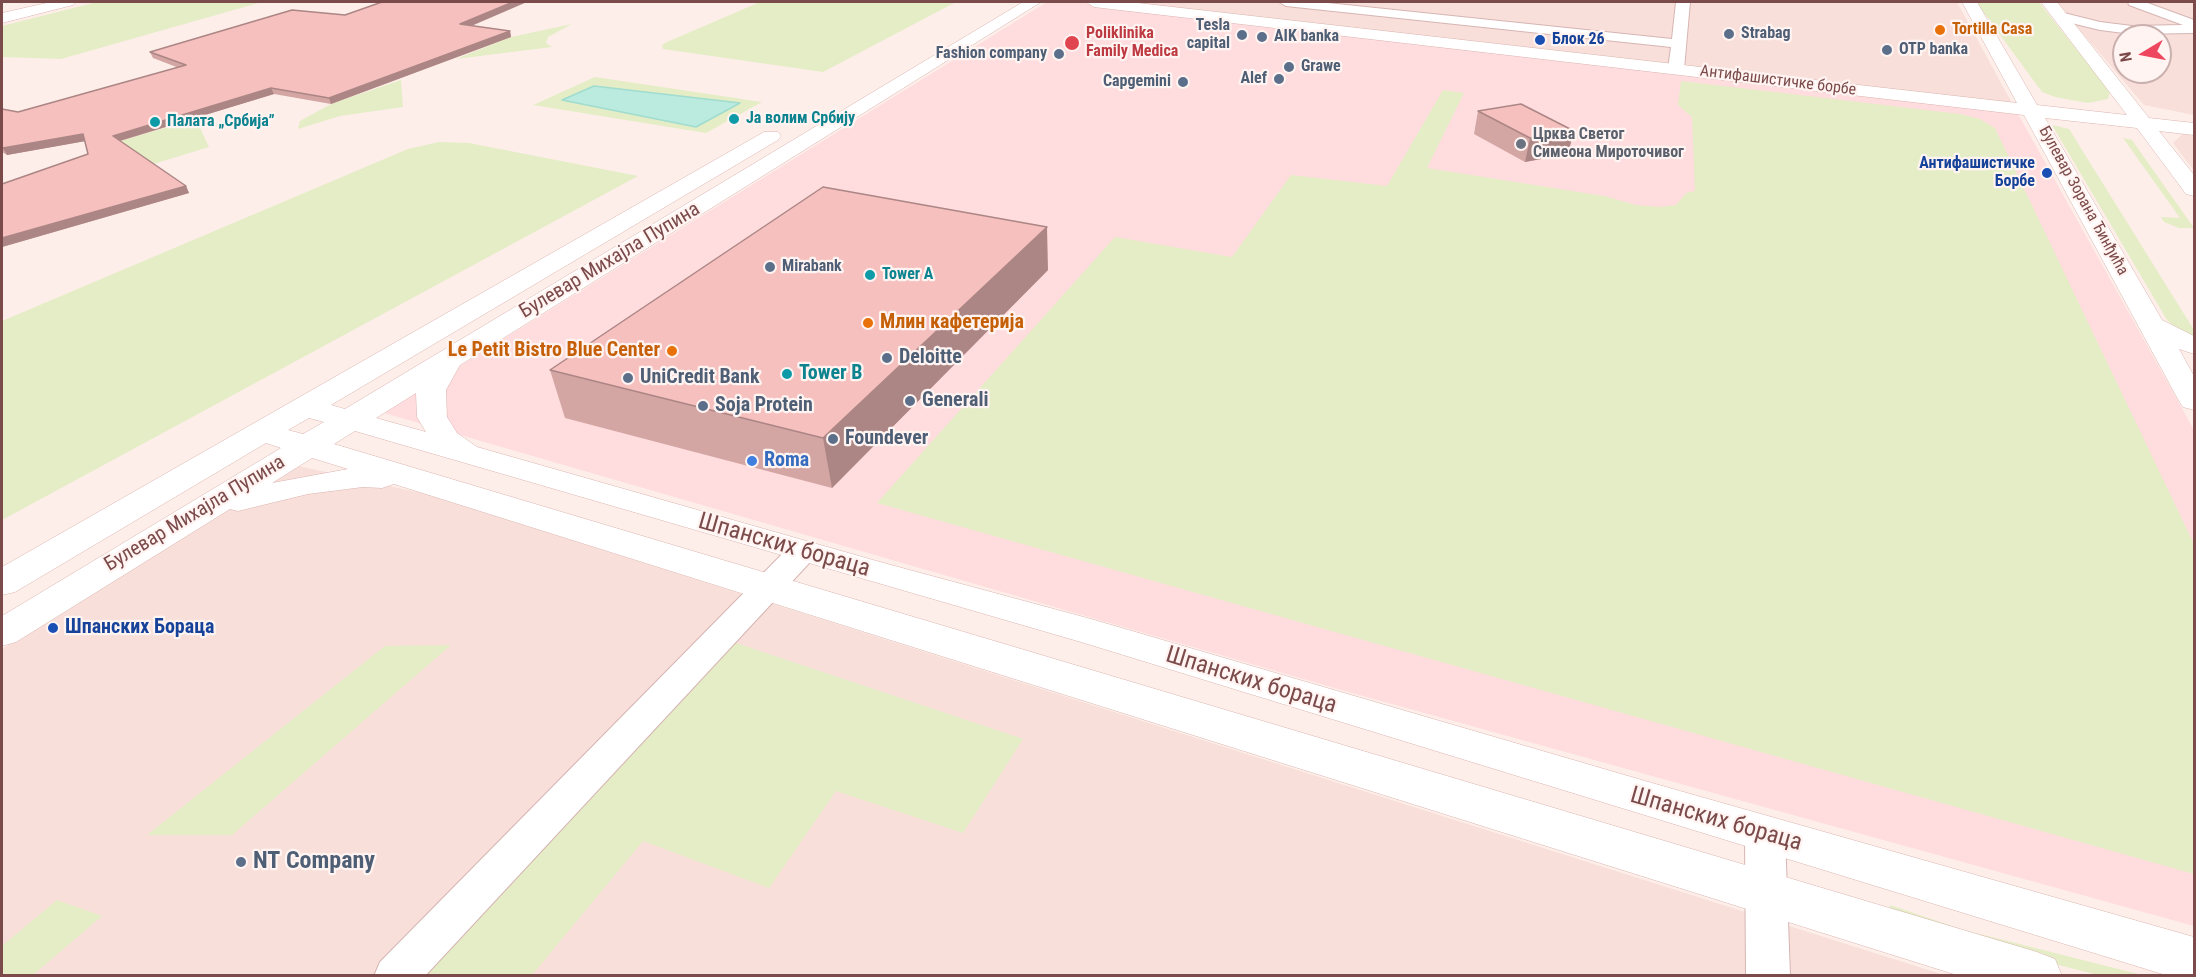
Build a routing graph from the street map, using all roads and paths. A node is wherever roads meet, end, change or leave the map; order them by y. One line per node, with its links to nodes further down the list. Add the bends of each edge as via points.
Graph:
1 (47, 2): 12 (street)
2 (68, 2): 13 (street)
3 (1003, 2): 23 (street)
4 (1033, 2): 28 (street, Булевар Михајла Пупина)
5 (1094, 2): 15 (street, Антифашистичке борбе)
6 (1159, 2): 15 (street, Антифашистичке борбе)
7 (1286, 2): 15 (street, Антифашистичке борбе)
8 (1683, 2): 22 (street)
9 (1970, 2): 24 (street, Булевар Зорана Ђинђића)
10 (2049, 2): 14 (street)
11 (2134, 2): 16 (street)
12 (2, 13)
13 (2, 18)
14 (2066, 22): 17 (street); 25 (street)
15 (1369, 23): 22 (street, Антифашистичке борбе); 22 (street, Антифашистичке борбе)
16 (2194, 24)
17 (2112, 27)
18 (2194, 29): 19 (street)
19 (2172, 31)
20 (2172, 32): 21 (street)
21 (2194, 40)
22 (1677, 58): 24 (street, Антифашистичке борбе)
23 (891, 67)
24 (2031, 106): 25 (street, Антифашистичке борбе); 30 (street, Булевар Зорана Ђинђића)
25 (2140, 118): 26 (street, Антифашистичке борбе); 27 (street, Антифашистичке борбе); 29 (street)
26 (2194, 119)
27 (2194, 129)
28 (822, 130): 32 (street, Булевар Михајла Пупина); 34 (street, Булевар Михајла Пупина, via 789,126)
29 (2194, 189)
30 (2151, 325): 31 (street); 33 (street, Булевар Зорана Ђинђића)
31 (2194, 346)
32 (450, 358): 35 (street, Булевар Михајла Пупина); 38 (street, via 431,390 432,417 446,439)
33 (2193, 394)
34 (305, 406): 35 (street, Шпанских бораца); 36 (street, Булевар Михајла Пупина)
35 (350, 419): 37 (street, Булевар Михајла Пупина); 38 (street, Шпанских бораца)
36 (262, 432): 37 (street, Шпанских бораца); 42 (street, Булевар Михајла Пупина)
37 (307, 446): 39 (street, Шпанских бораца); 40 (street, Булевар Михајла Пупина)
38 (465, 452): 41 (street, Шпанских бораца)
39 (420, 481): 40 (street, via 363,477 308,484 269,491); 43 (street, Шпанских бораца)
40 (193, 515): 44 (street, Булевар Михајла Пупина)
41 (802, 552): 43 (street); 45 (street, Шпанских бораца, via 1091,632)
42 (2, 584)
43 (768, 587): 46 (street, Шпанских бораца); 48 (street)
44 (2, 633)
45 (1765, 835): 46 (street); 47 (street, Шпанских бораца)
46 (1766, 892): 49 (street); 50 (street, Шпанских бораца)
47 (2194, 960)
48 (396, 975)
49 (1768, 975)
50 (2037, 975)

